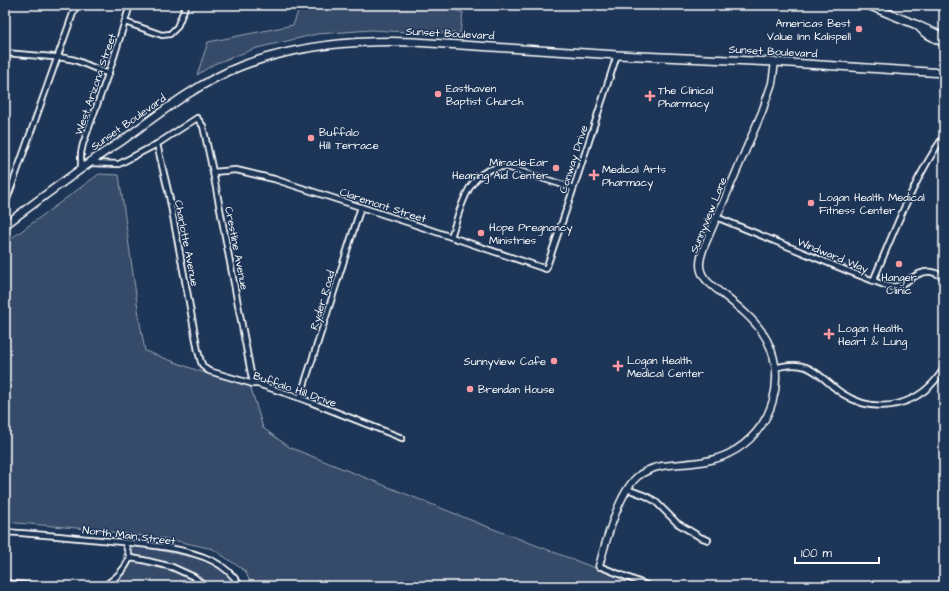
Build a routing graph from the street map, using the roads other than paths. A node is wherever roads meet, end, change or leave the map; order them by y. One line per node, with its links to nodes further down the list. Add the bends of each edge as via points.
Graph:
1 (76, 5): 11 (street)
2 (130, 5): 5 (street, West Arizona Street)
3 (186, 5): 5 (street, via 177,27 170,34 162,35)
4 (868, 5): 6 (main road)
5 (125, 22): 16 (street, West Arizona Street)
6 (917, 25): 7 (main road); 8 (main road, via 925,33)
7 (944, 37)
8 (944, 43)
9 (5, 53): 11 (street)
10 (617, 54): 12 (main road, Sunset Boulevard); 19 (main road, Sunset Boulevard, via 386,41 304,48 270,56 240,67 206,84); 22 (street, Conway Drive)
11 (58, 57): 16 (street, via 75,60); 23 (street)
12 (775, 62): 14 (main road, Sunset Boulevard); 25 (street, Sunnyview Lane, via 772,83 762,112)
13 (944, 66): 14 (main road)
14 (935, 72): 15 (main road, Sunset Boulevard)
15 (944, 73)
16 (109, 74): 20 (street, West Arizona Street, via 83,144)
17 (944, 136): 30 (street, via 917,180)
18 (157, 144): 19 (street, via 119,164); 21 (street, Crestline Avenue, via 197,118 203,126); 31 (street, Charlotte Avenue)
19 (88, 164): 20 (main road, Sunset Boulevard)
20 (81, 169): 26 (main road, Sunset Boulevard)
21 (213, 172): 24 (street, Claremont Street, via 236,170 254,174); 34 (street, Crestline Avenue)
22 (573, 188): 27 (street, via 507,167 492,169 475,179 467,191); 28 (street, Conway Drive)
23 (5, 205)
24 (361, 207): 27 (street, Claremont Street); 35 (street, Ryder Road)
25 (716, 217): 30 (street, Windward Way); 32 (street, Sunnyview Lane, via 701,255 701,272 708,282 762,332 772,352)
26 (6, 222)
27 (451, 237): 28 (street, Claremont Street)
28 (546, 269)
29 (944, 277): 30 (street, Windward Way, via 933,272 925,272 893,287)
30 (873, 281)
31 (197, 345): 34 (street, Buffalo Hill Drive, via 201,362 206,369)
32 (775, 368): 33 (street, via 788,365 805,366 853,400 883,406 904,402 917,396 934,382); 37 (street, Sunnyview Lane, via 775,391 768,413 762,425 742,446 714,459 648,470 637,477)
33 (944, 368)
34 (253, 384): 35 (street, Buffalo Hill Drive)
35 (300, 398): 36 (street, Buffalo Hill Drive)
36 (402, 438)
37 (627, 489): 39 (street, via 655,501 677,523); 42 (street, Sunnyview Lane)
38 (5, 532): 40 (street, North Main Street)
39 (708, 540)
40 (126, 543): 41 (street); 44 (street, North Main Street, via 163,547 205,557 231,574)
41 (130, 558): 46 (street, via 124,570); 47 (street, via 172,567 194,577)
42 (599, 566): 48 (street)
43 (5, 583): 45 (street)
44 (240, 585)
45 (35, 586)
46 (104, 586)
47 (204, 586)
48 (649, 586)

